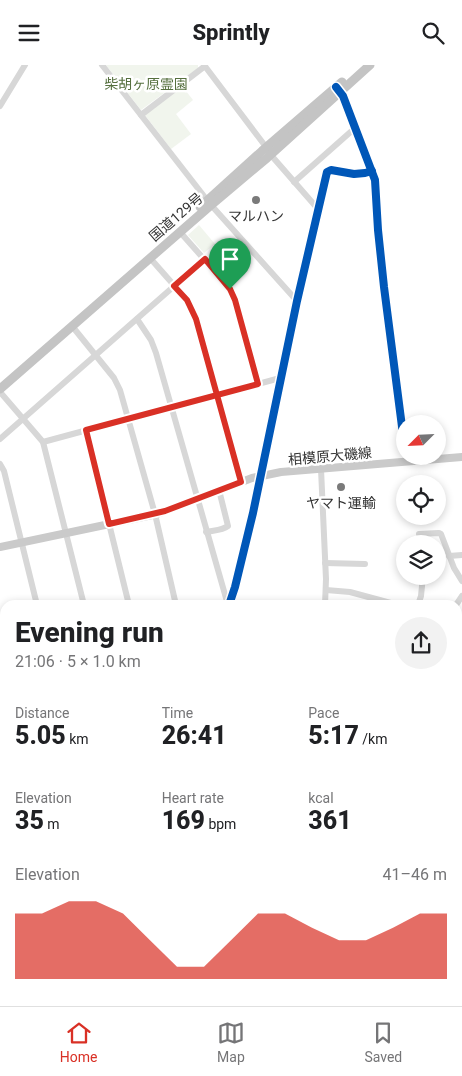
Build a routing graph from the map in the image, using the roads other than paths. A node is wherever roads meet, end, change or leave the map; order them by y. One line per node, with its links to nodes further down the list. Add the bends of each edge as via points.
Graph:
1 (25, 65): 7 (street)
2 (102, 65): 8 (street)
3 (204, 65): 8 (street); 10 (street)
4 (361, 65): 6 (highway, 国道129号)
5 (370, 65): 6 (highway, 国道129号)
6 (338, 89): 9 (street); 10 (highway, 国道129号)
7 (0, 106)
8 (141, 115): 13 (street)
9 (355, 128): 11 (street); 12 (street)
10 (268, 151): 12 (street); 13 (highway, 国道129号)
11 (372, 171): 14 (street, via 354,174 328,171); 29 (street)
12 (294, 182): 14 (street)
13 (209, 202): 15 (highway, 国道129号); 19 (street); 24 (highway, 国道129号)
14 (318, 209): 19 (street)
15 (180, 232): 16 (highway, 国道129号); 17 (street)
16 (150, 258): 18 (street); 21 (highway, 国道129号)
17 (205, 259): 18 (street); 25 (street, via 233,294)
18 (174, 286): 20 (street); 27 (street, via 194,314)
19 (297, 301): 23 (street)
20 (137, 319): 22 (street); 28 (street, via 154,346)
21 (72, 327): 22 (street); 26 (highway, 国道129号)
22 (96, 355): 30 (street); 31 (street, via 117,384)
23 (280, 378): 25 (street); 40 (street)
24 (0, 381)
25 (258, 384): 27 (street)
26 (0, 391): 30 (street)
27 (218, 395): 28 (street); 41 (street)
28 (171, 407): 31 (street); 43 (street)
29 (400, 415)
30 (24, 418): 33 (street); 34 (street)
31 (128, 419): 32 (street); 44 (street)
32 (86, 430): 34 (street); 45 (street)
33 (0, 439)
34 (43, 442): 47 (street)
35 (462, 457): 36 (main road, 相模原大磯線)
36 (446, 458)
37 (396, 460): 39 (main road, 相模原大磯線)
38 (0, 465): 49 (street)
39 (321, 469): 40 (main road, 相模原大磯線); 53 (street)
40 (260, 476): 41 (main road, 相模原大磯線); 63 (street, via 246,547)
41 (241, 482): 42 (main road, 相模原大磯線)
42 (219, 490): 43 (main road, 相模原大磯線); 46 (street, via 228,526)
43 (197, 499): 44 (main road, 相模原大磯線); 46 (street)
44 (155, 514): 45 (main road, 相模原大磯線); 61 (street)
45 (109, 524): 47 (main road, 相模原大磯線); 60 (street)
46 (206, 532): 62 (street)
47 (66, 533): 49 (main road, 相模原大磯線); 59 (street)
48 (419, 534): 52 (street, via 439,533)
49 (22, 543): 50 (main road, 相模原大磯線); 58 (street)
50 (0, 547)
51 (462, 555): 52 (street)
52 (449, 556): 55 (street)
53 (325, 563): 54 (street); 57 (street)
54 (364, 565)
55 (462, 581)
56 (422, 585): 66 (street)
57 (326, 590): 64 (street); 65 (street, via 350,592)
58 (35, 600)
59 (83, 600)
60 (128, 600)
61 (175, 600)
62 (226, 600)
63 (230, 600)
64 (325, 600)
65 (374, 600)
66 (419, 600)

